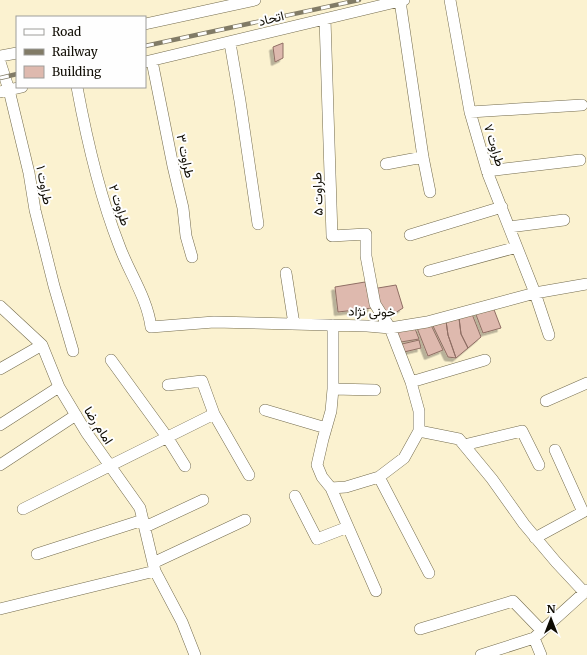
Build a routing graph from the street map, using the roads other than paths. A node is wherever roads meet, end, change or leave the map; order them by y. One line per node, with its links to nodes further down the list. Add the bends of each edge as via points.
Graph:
1 (255, 0): 4 (street)
2 (450, 0): 16 (street, طراوت ۷)
3 (402, 1): 5 (street, اتحاد); 17 (street)
4 (219, 4): 6 (street)
5 (325, 19): 7 (street, اتحاد); 37 (street, طراوت ۵, via 332,236 366,234 367,263 375,304)
6 (146, 24)
7 (230, 42): 10 (street, اتحاد); 24 (street)
8 (16, 52): 9 (street)
9 (0, 56)
10 (149, 61): 28 (street, طراوت ۳)
11 (0, 62): 14 (street, طراوت ۱)
12 (18, 88): 14 (street)
13 (77, 88): 36 (street, طراوت ۲, via 105,205 119,247 138,284)
14 (5, 91): 40 (street, طراوت ۱)
15 (582, 104): 16 (street)
16 (470, 112): 20 (street, طراوت ۷)
17 (423, 158): 19 (street); 21 (street)
18 (580, 160): 20 (street)
19 (386, 164)
20 (487, 171): 22 (street, طراوت ۷)
21 (430, 192)
22 (502, 207): 25 (street, طراوت ۷); 26 (street)
23 (564, 220): 25 (street)
24 (258, 224)
25 (509, 226): 27 (street, طراوت ۷)
26 (410, 234)
27 (518, 248): 29 (street); 32 (street, طراوت ۷)
28 (192, 256)
29 (429, 271)
30 (286, 273): 34 (street)
31 (587, 284): 32 (street, خونی نژاد)
32 (535, 293): 37 (street, خونی نژاد, via 427,322); 38 (street, طراوت ۷)
33 (0, 306): 39 (street, امام رضا)
34 (294, 324): 35 (street, خونی نژاد); 36 (street, خونی نژاد, via 214,322)
35 (333, 325): 37 (street, خونی نژاد); 48 (street)
36 (151, 327)
37 (390, 328): 44 (street)
38 (549, 335)
39 (42, 345): 43 (street); 47 (street, امام رضا)
40 (73, 351)
41 (111, 360): 57 (street)
42 (486, 360): 44 (street)
43 (0, 369)
44 (411, 382): 56 (street, via 419,411)
45 (587, 383): 50 (street)
46 (168, 385): 52 (street, via 202,381)
47 (59, 387): 53 (street, امام رضا); 54 (street)
48 (333, 389): 49 (street); 55 (street, via 331,412)
49 (375, 390)
50 (546, 401)
51 (264, 410): 55 (street)
52 (214, 414): 57 (street); 64 (street)
53 (76, 415): 60 (street); 62 (street, امام رضا)
54 (0, 425)
55 (326, 428): 66 (street, via 317,465)
56 (419, 432): 58 (street, via 459,440); 65 (street, via 404,458)
57 (167, 437): 62 (street); 63 (street)
58 (464, 445): 61 (street, via 522,431); 74 (street)
59 (555, 450): 70 (street)
60 (0, 465)
61 (539, 465)
62 (110, 466): 69 (street); 72 (street, امام رضا, via 140,508)
63 (185, 466)
64 (249, 475)
65 (379, 477): 66 (street, via 346,487); 77 (street)
66 (330, 488): 73 (street)
67 (295, 496): 73 (street, via 317,539)
68 (203, 500): 72 (street)
69 (23, 509)
70 (585, 516): 74 (street)
71 (246, 520): 76 (street)
72 (144, 523): 75 (street); 76 (street, امام رضا)
73 (348, 527): 78 (street)
74 (536, 538): 79 (street)
75 (38, 554)
76 (154, 567): 80 (street); 83 (street, امام رضا, via 182,622)
77 (429, 573)
78 (376, 591)
79 (586, 591): 82 (street)
80 (0, 609)
81 (420, 629): 82 (street, via 513,600)
82 (538, 634): 84 (street); 85 (street)
83 (195, 655)
84 (481, 655)
85 (541, 655)

